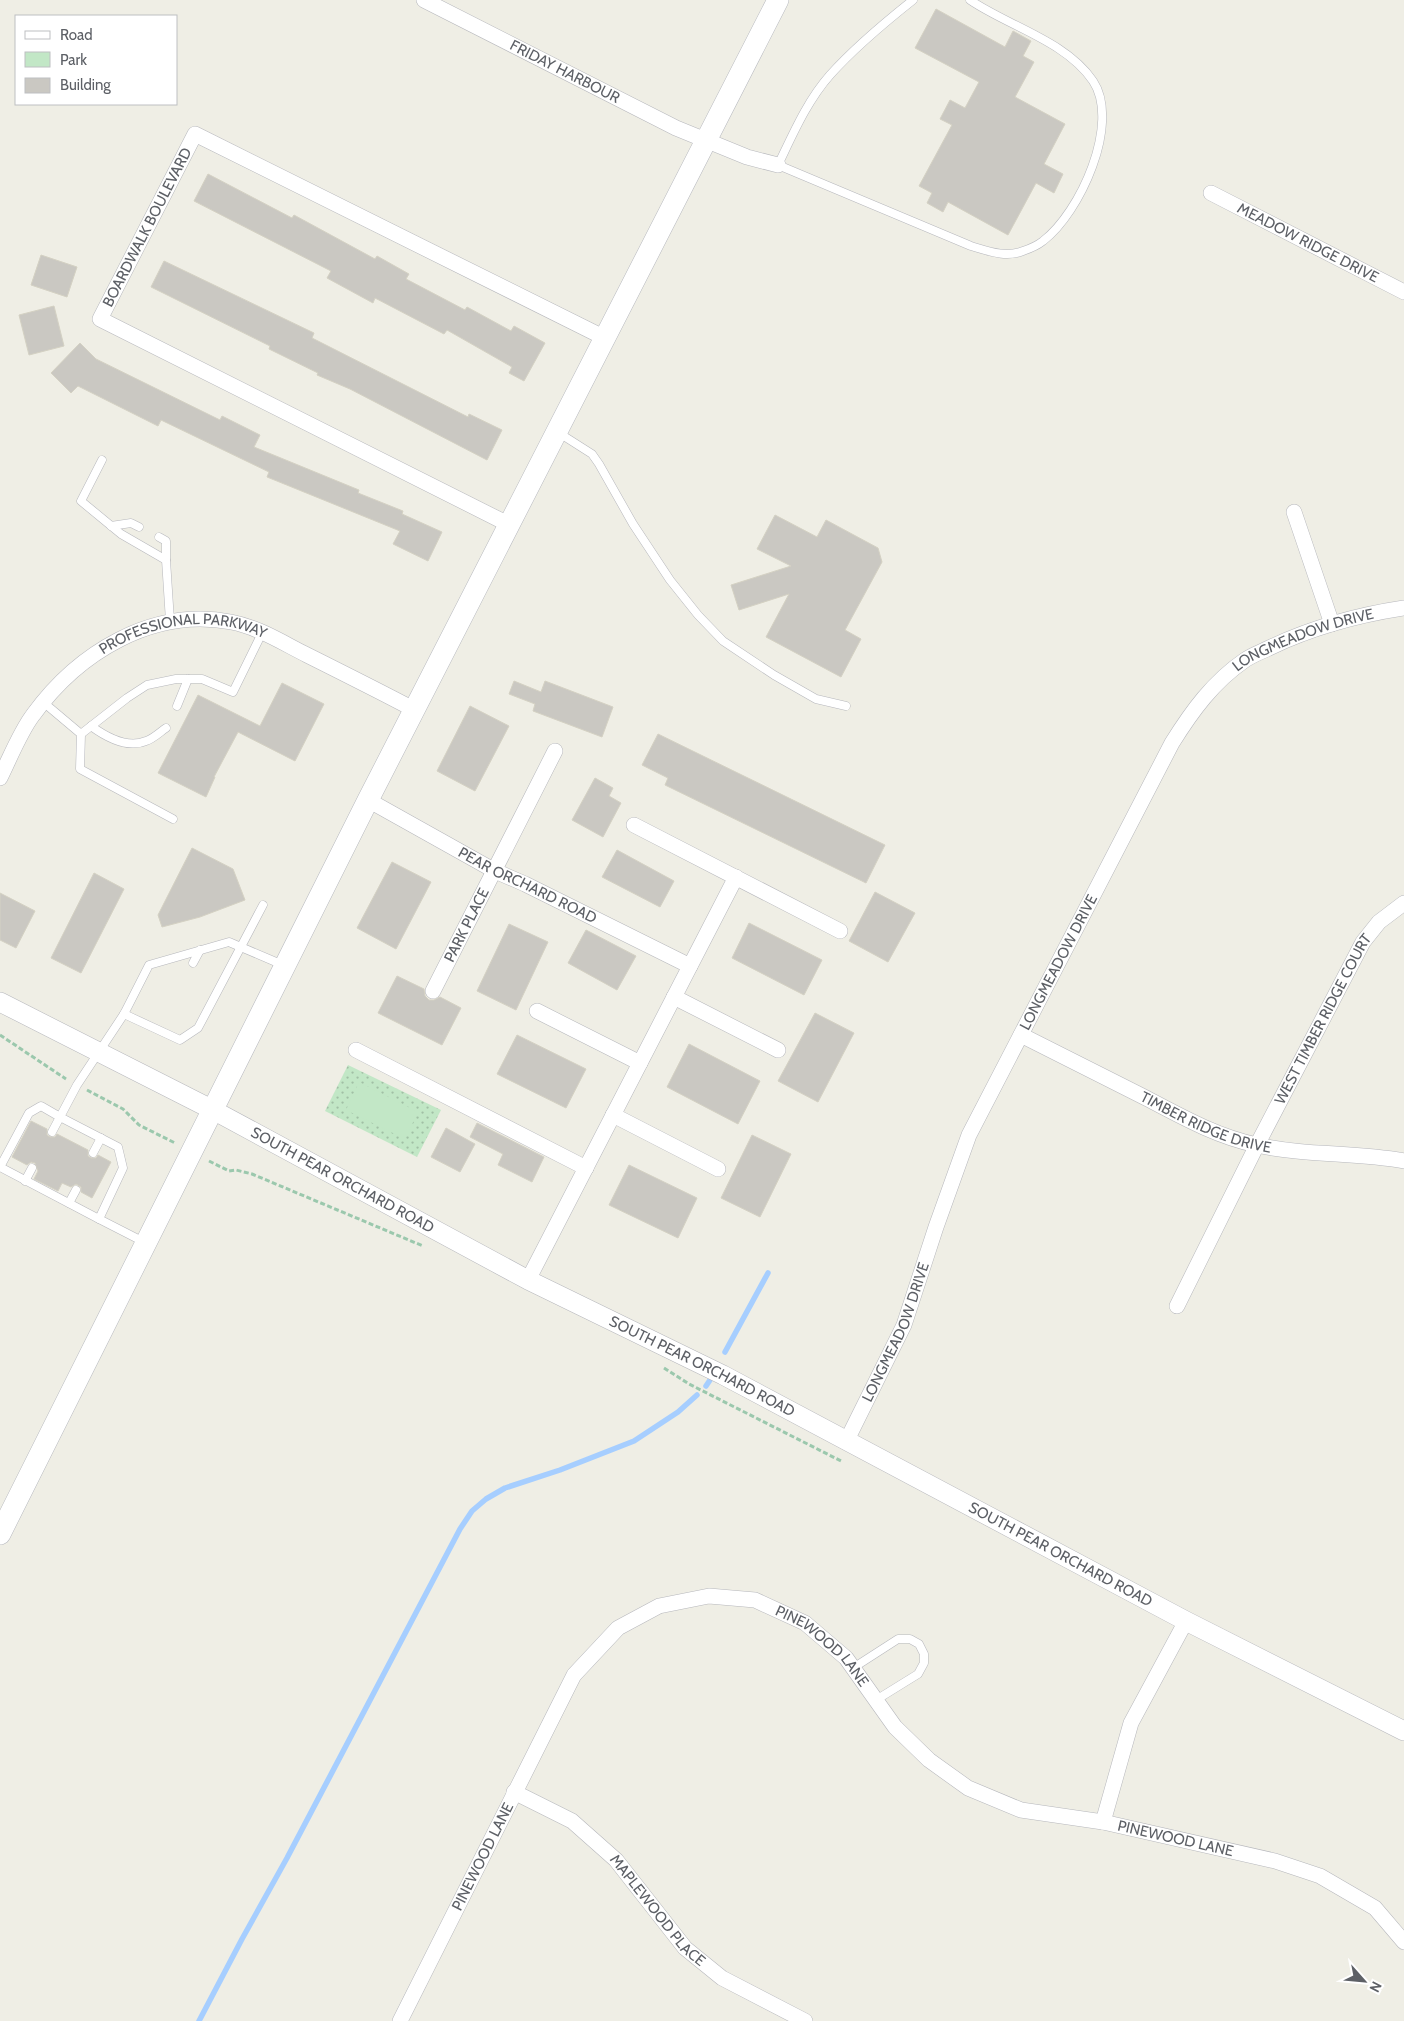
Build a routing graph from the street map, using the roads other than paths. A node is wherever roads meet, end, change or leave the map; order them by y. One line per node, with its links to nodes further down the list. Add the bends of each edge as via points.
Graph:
1 (424, 0): 5 (street, FRIDAY HARBOUR, via 676,128)
2 (778, 0): 5 (main road)
3 (913, 0): 6 (lane, via 876,29 829,76 801,117)
4 (970, 0): 6 (lane, via 1061,51 1083,68 1100,97 1103,117 1100,142 1085,186 1044,241 1022,252 999,254 971,246)
5 (707, 139): 6 (street, FRIDAY HARBOUR); 9 (main road)
6 (778, 165)
7 (1211, 193): 8 (street, MEADOW RIDGE DRIVE)
8 (1404, 292)
9 (605, 338): 10 (main road); 13 (street, BOARDWALK BOULEVARD, via 195,134 100,319)
10 (557, 432): 13 (main road); 25 (lane, via 592,454 670,580 723,641 816,699)
11 (102, 460): 14 (lane, via 81,501)
12 (1294, 512): 20 (street)
13 (510, 525): 26 (main road)
14 (111, 526): 15 (lane, via 131,523); 17 (lane)
15 (139, 527)
16 (158, 537): 17 (lane, via 166,541)
17 (166, 560): 19 (lane)
18 (1404, 608): 20 (street, LONGMEADOW DRIVE)
19 (170, 621): 21 (street, PROFESSIONAL PARKWAY, via 232,622); 23 (street, PROFESSIONAL PARKWAY, via 140,629 82,663)
20 (1332, 624): 52 (street, LONGMEADOW DRIVE, via 1282,642 1246,660 1217,683 1194,708 1172,743)
21 (262, 633): 22 (lane, via 233,692 202,679); 26 (street, PROFESSIONAL PARKWAY)
22 (188, 679): 24 (lane); 27 (lane, via 147,685)
23 (43, 702): 29 (lane); 31 (street, PROFESSIONAL PARKWAY, via 32,716)
24 (177, 706)
25 (846, 706)
26 (415, 710): 32 (main road)
27 (91, 726): 28 (lane, via 108,738 132,743 146,741); 29 (lane)
28 (166, 728)
29 (81, 734): 33 (lane, via 80,769)
30 (555, 751): 35 (street, PARK PLACE)
31 (0, 778)
32 (368, 800): 35 (street, PEAR ORCHARD ROAD); 43 (main road)
33 (173, 819)
34 (634, 825): 36 (street)
35 (495, 871): 44 (street, PEAR ORCHARD ROAD); 45 (street, PARK PLACE)
36 (736, 877): 39 (street); 44 (street)
37 (1404, 903): 62 (street, WEST TIMBER RIDGE COURT, via 1379,922 1363,942)
38 (263, 905): 40 (lane)
39 (840, 931)
40 (241, 946): 41 (lane, via 229,942); 43 (lane); 51 (lane, via 198,1028 180,1040)
41 (200, 950): 42 (lane); 49 (lane, via 149,965)
42 (193, 962)
43 (285, 966): 57 (main road)
44 (690, 966): 46 (street)
45 (433, 991)
46 (674, 997): 54 (street); 56 (street)
47 (0, 1002): 55 (street, SOUTH PEAR ORCHARD ROAD)
48 (537, 1011): 56 (street)
49 (124, 1014): 51 (lane); 55 (lane)
50 (162, 1022): 51 (lane)
51 (158, 1031)
52 (1021, 1035): 62 (street, TIMBER RIDGE DRIVE, via 1183,1117 1227,1137); 75 (street, LONGMEADOW DRIVE, via 969,1135 904,1325)
53 (356, 1050): 66 (street)
54 (778, 1050)
55 (99, 1052): 57 (street, SOUTH PEAR ORCHARD ROAD); 59 (lane)
56 (640, 1064): 58 (street)
57 (213, 1110): 72 (main road); 73 (street, SOUTH PEAR ORCHARD ROAD)
58 (613, 1115): 66 (street); 67 (street)
59 (60, 1117): 60 (lane); 61 (lane); 68 (lane, via 41,1106 29,1113 0,1168)
60 (52, 1132)
61 (101, 1138): 63 (lane); 71 (lane, via 118,1148 123,1168)
62 (1257, 1146): 64 (street, TIMBER RIDGE DRIVE, via 1304,1153 1383,1157); 74 (street, WEST TIMBER RIDGE COURT)
63 (93, 1153)
64 (1404, 1162)
65 (32, 1168): 68 (lane)
66 (586, 1168): 73 (street)
67 (718, 1169)
68 (26, 1180): 70 (lane)
69 (76, 1190): 70 (lane)
70 (69, 1203): 71 (lane)
71 (99, 1219): 72 (lane)
72 (146, 1243): 76 (main road)
73 (528, 1280): 75 (street, SOUTH PEAR ORCHARD ROAD, via 723,1375)
74 (1177, 1306)
75 (846, 1442): 77 (street, SOUTH PEAR ORCHARD ROAD)
76 (2, 1524)
77 (1186, 1621): 80 (street, SOUTH PEAR ORCHARD ROAD); 82 (street, via 1131,1723)
78 (853, 1668): 79 (street, PINEWOOD LANE); 79 (lane, via 898,1639 910,1639 919,1644 924,1663 918,1674); 81 (street, PINEWOOD LANE, via 846,1658 805,1623 755,1600 709,1596 659,1606 618,1628 574,1675)
79 (876, 1700): 82 (street, PINEWOOD LANE, via 895,1726 929,1760 968,1788 1021,1810)
80 (1404, 1731)
81 (514, 1792): 84 (street, PINEWOOD LANE); 85 (street, MAPLEWOOD PLACE, via 580,1827 616,1860 685,1948 722,1978)
82 (1103, 1822): 83 (street, PINEWOOD LANE, via 1275,1861 1320,1876 1375,1908)
83 (1404, 1942)
84 (400, 2021)
85 (805, 2021)

